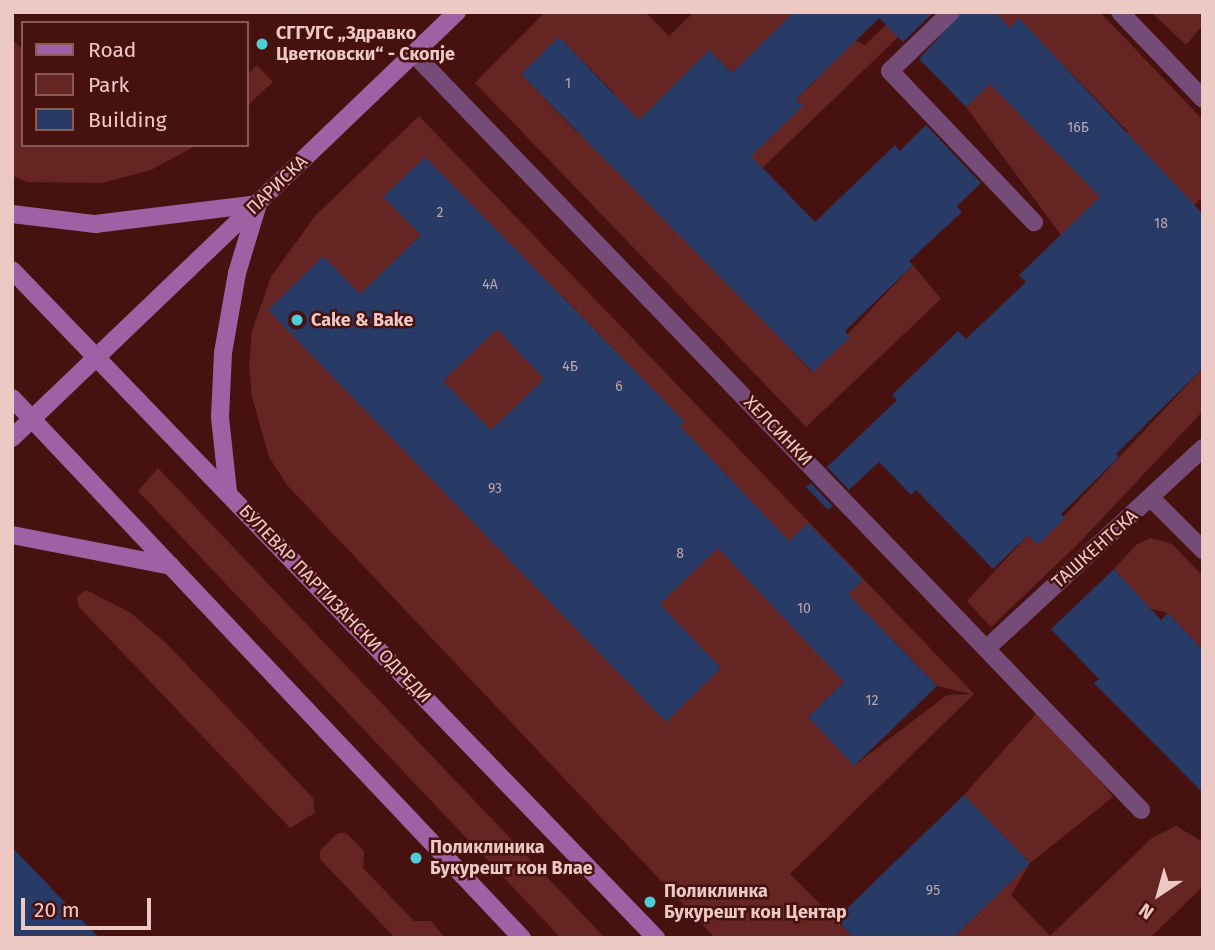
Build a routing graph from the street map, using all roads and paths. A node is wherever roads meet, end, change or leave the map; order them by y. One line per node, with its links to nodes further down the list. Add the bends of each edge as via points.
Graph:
1 (457, 12): 4 (street, ПАРИСКА)
2 (951, 12): 8 (street, via 890,71)
3 (1120, 12): 5 (street)
4 (414, 54): 6 (street, ПАРИСКА); 20 (street, ХЕЛСИНКИ)
5 (1203, 99)
6 (258, 204): 7 (street, via 95,224); 10 (street, ПАРИСКА); 15 (street, via 237,273 223,353 220,417)
7 (12, 214)
8 (1034, 222)
9 (12, 271): 10 (street, БУЛЕВАР ПАРТИЗАНСКИ ОДРЕДИ)
10 (97, 356): 12 (street, ПАРИСКА); 15 (street, БУЛЕВАР ПАРТИЗАНСКИ ОДРЕДИ)
11 (12, 398): 12 (street)
12 (31, 419): 13 (street, ПАРИСКА); 19 (street)
13 (12, 438)
14 (1203, 448): 16 (street, ТАШКЕНТСКА)
15 (228, 492): 23 (street, БУЛЕВАР ПАРТИЗАНСКИ ОДРЕДИ)
16 (1152, 498): 18 (street); 20 (street, ТАШКЕНТСКА)
17 (12, 535): 19 (street)
18 (1203, 550)
19 (171, 566): 22 (street)
20 (986, 649): 21 (street, ХЕЛСИНКИ)
21 (1141, 810)
22 (522, 938)
23 (656, 938)

